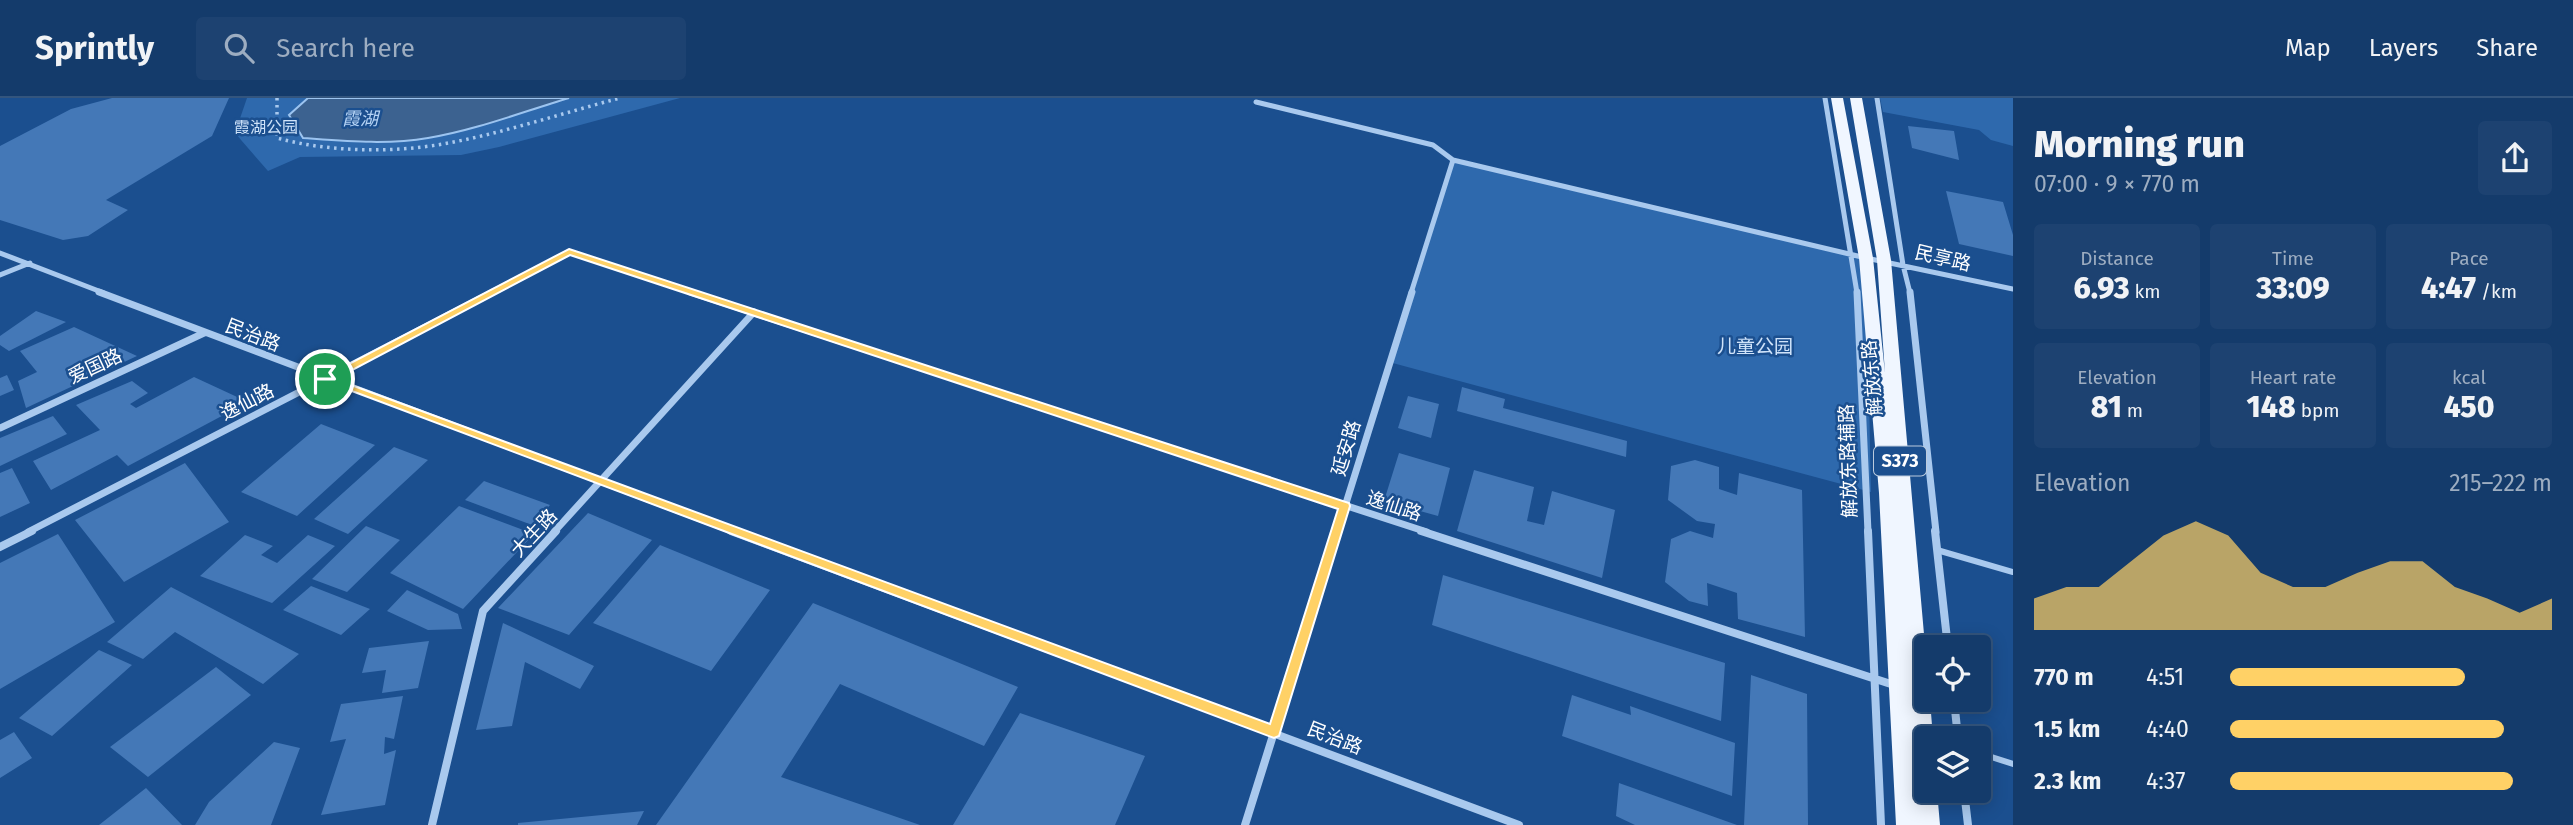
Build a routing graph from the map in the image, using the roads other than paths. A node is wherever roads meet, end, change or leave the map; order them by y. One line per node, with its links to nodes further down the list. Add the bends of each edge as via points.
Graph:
1 (1825, 98): 31 (street, 解放东路辅路, via 1858,300)
2 (1837, 98): 8 (main road, 解放东路 / S373)
3 (1856, 98): 8 (main road, 解放东路 / S373)
4 (1877, 98): 10 (street)
5 (1256, 102): 6 (street, 民享路, via 1433,145)
6 (1453, 160): 8 (street, 民享路); 18 (street, 延安路)
7 (0, 253): 9 (street, 民治路)
8 (1875, 259): 10 (street, 民享路); 23 (main road, 解放东路 / S373); 33 (main road, 解放东路 / S373)
9 (30, 263): 11 (street); 14 (street, 民治路)
10 (1903, 265): 12 (street, 民享路); 20 (street, via 1909,284)
11 (0, 275)
12 (2013, 289)
13 (754, 313): 15 (street, 逸仙路, via 569,252); 17 (street, 大生路); 18 (street, 逸仙路)
14 (204, 333): 15 (street, 民治路); 16 (street, 爱国路)
15 (325, 379): 17 (street, 民治路); 19 (street, 逸仙路)
16 (0, 428)
17 (603, 481): 24 (street, 民治路); 28 (street, 大生路, via 483,611)
18 (1345, 506): 23 (street, 逸仙路); 24 (street, 延安路)
19 (0, 547)
20 (1937, 550): 21 (lane); 22 (street)
21 (2013, 572)
22 (1947, 635)
23 (1901, 688): 32 (main road, 解放东路 / S373)
24 (1274, 732): 29 (street, 延安路); 30 (street, 民治路)
25 (1991, 756): 26 (lane)
26 (2013, 764)
27 (1965, 803): 34 (street)
28 (432, 825)
29 (1245, 825)
30 (1519, 825)
31 (1881, 825)
32 (1907, 825)
33 (1929, 825)
34 (1968, 825)

